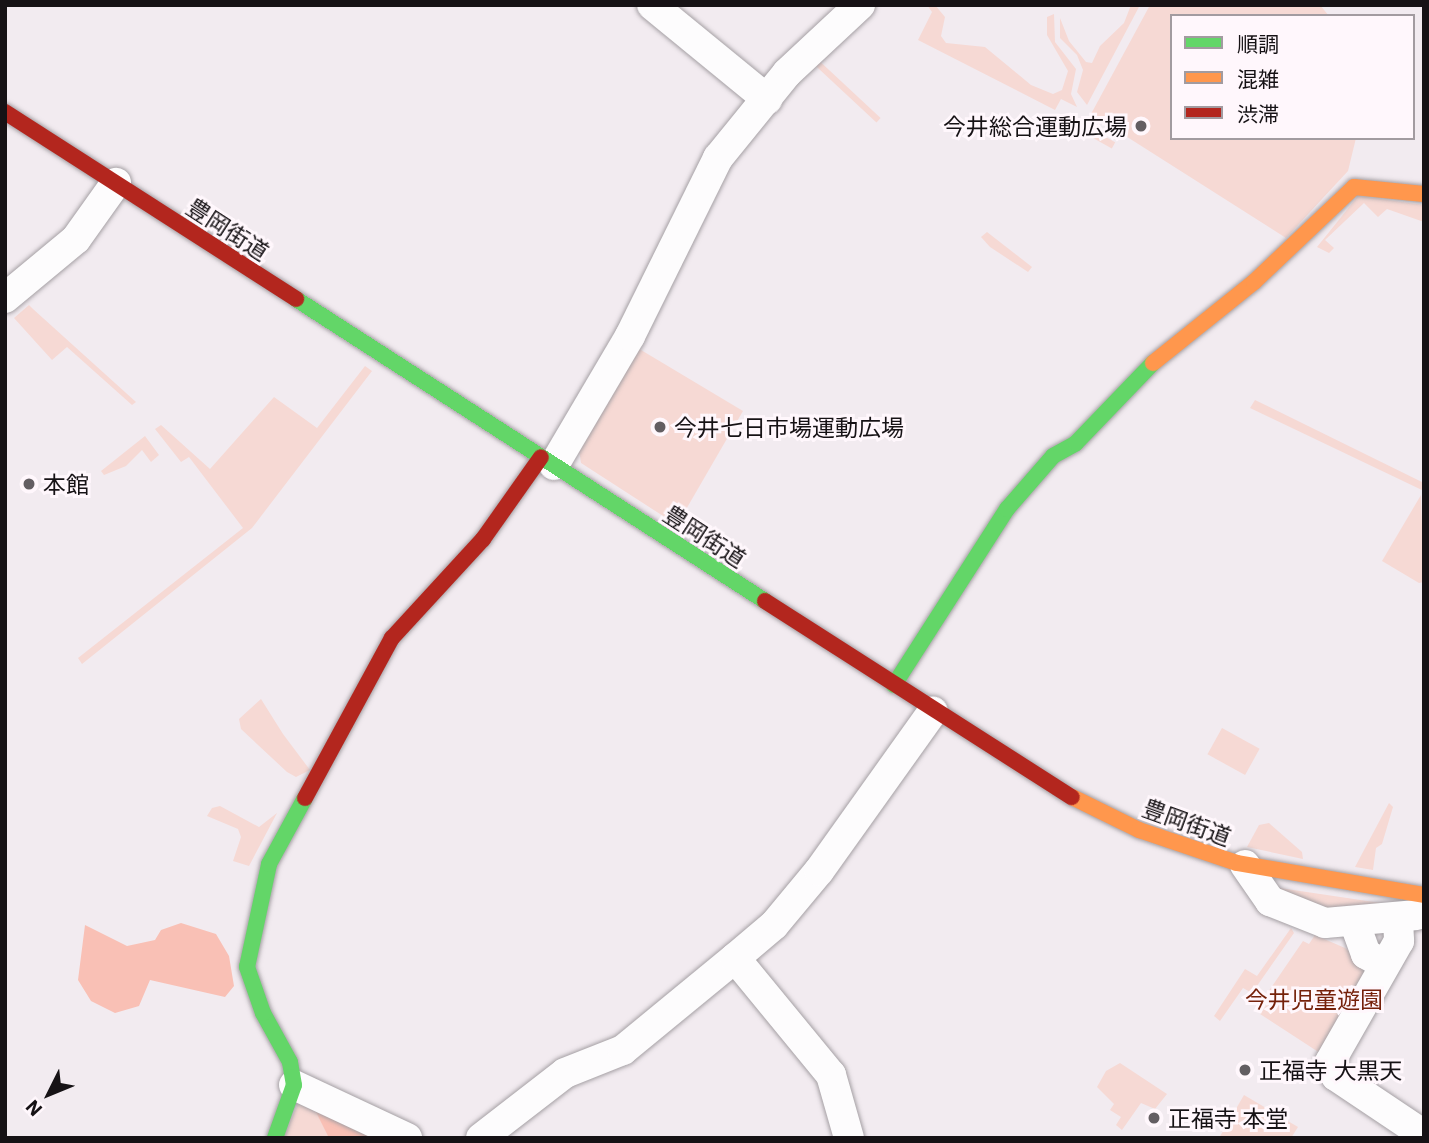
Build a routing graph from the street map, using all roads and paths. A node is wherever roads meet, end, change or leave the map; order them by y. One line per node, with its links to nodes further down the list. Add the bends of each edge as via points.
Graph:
1 (652, 5): 3 (street)
2 (860, 5): 3 (street, via 809,51)
3 (767, 99): 8 (street, via 718,158 630,336)
4 (5, 112): 5 (main road, 豊岡街道)
5 (116, 183): 7 (street, via 76,239); 8 (main road, 豊岡街道)
6 (1424, 194): 9 (main road, via 1354,187 1254,282 1131,381 1076,443 1053,456 1007,509)
7 (5, 298)
8 (547, 461): 9 (main road, 豊岡街道); 17 (main road, via 392,638 269,864 247,967 263,1013 290,1062)
9 (894, 685): 10 (main road, 豊岡街道)
10 (933, 710): 11 (main road, 豊岡街道, via 1037,777 1111,817 1171,843); 15 (street, via 804,891)
11 (1245, 865): 12 (main road, 豊岡街道); 14 (street, via 1270,901 1325,923)
12 (1424, 895)
13 (1411, 916): 14 (street); 16 (street)
14 (1355, 924): 16 (street, via 1366,954)
15 (735, 958): 21 (street, via 624,1050 565,1073); 22 (street, via 831,1075)
16 (1383, 964): 18 (street, via 1331,1057 1331,1070)
17 (294, 1085): 19 (main road); 20 (street)
18 (1424, 1135)
19 (275, 1138)
20 (407, 1138)
21 (481, 1138)
22 (849, 1138)

